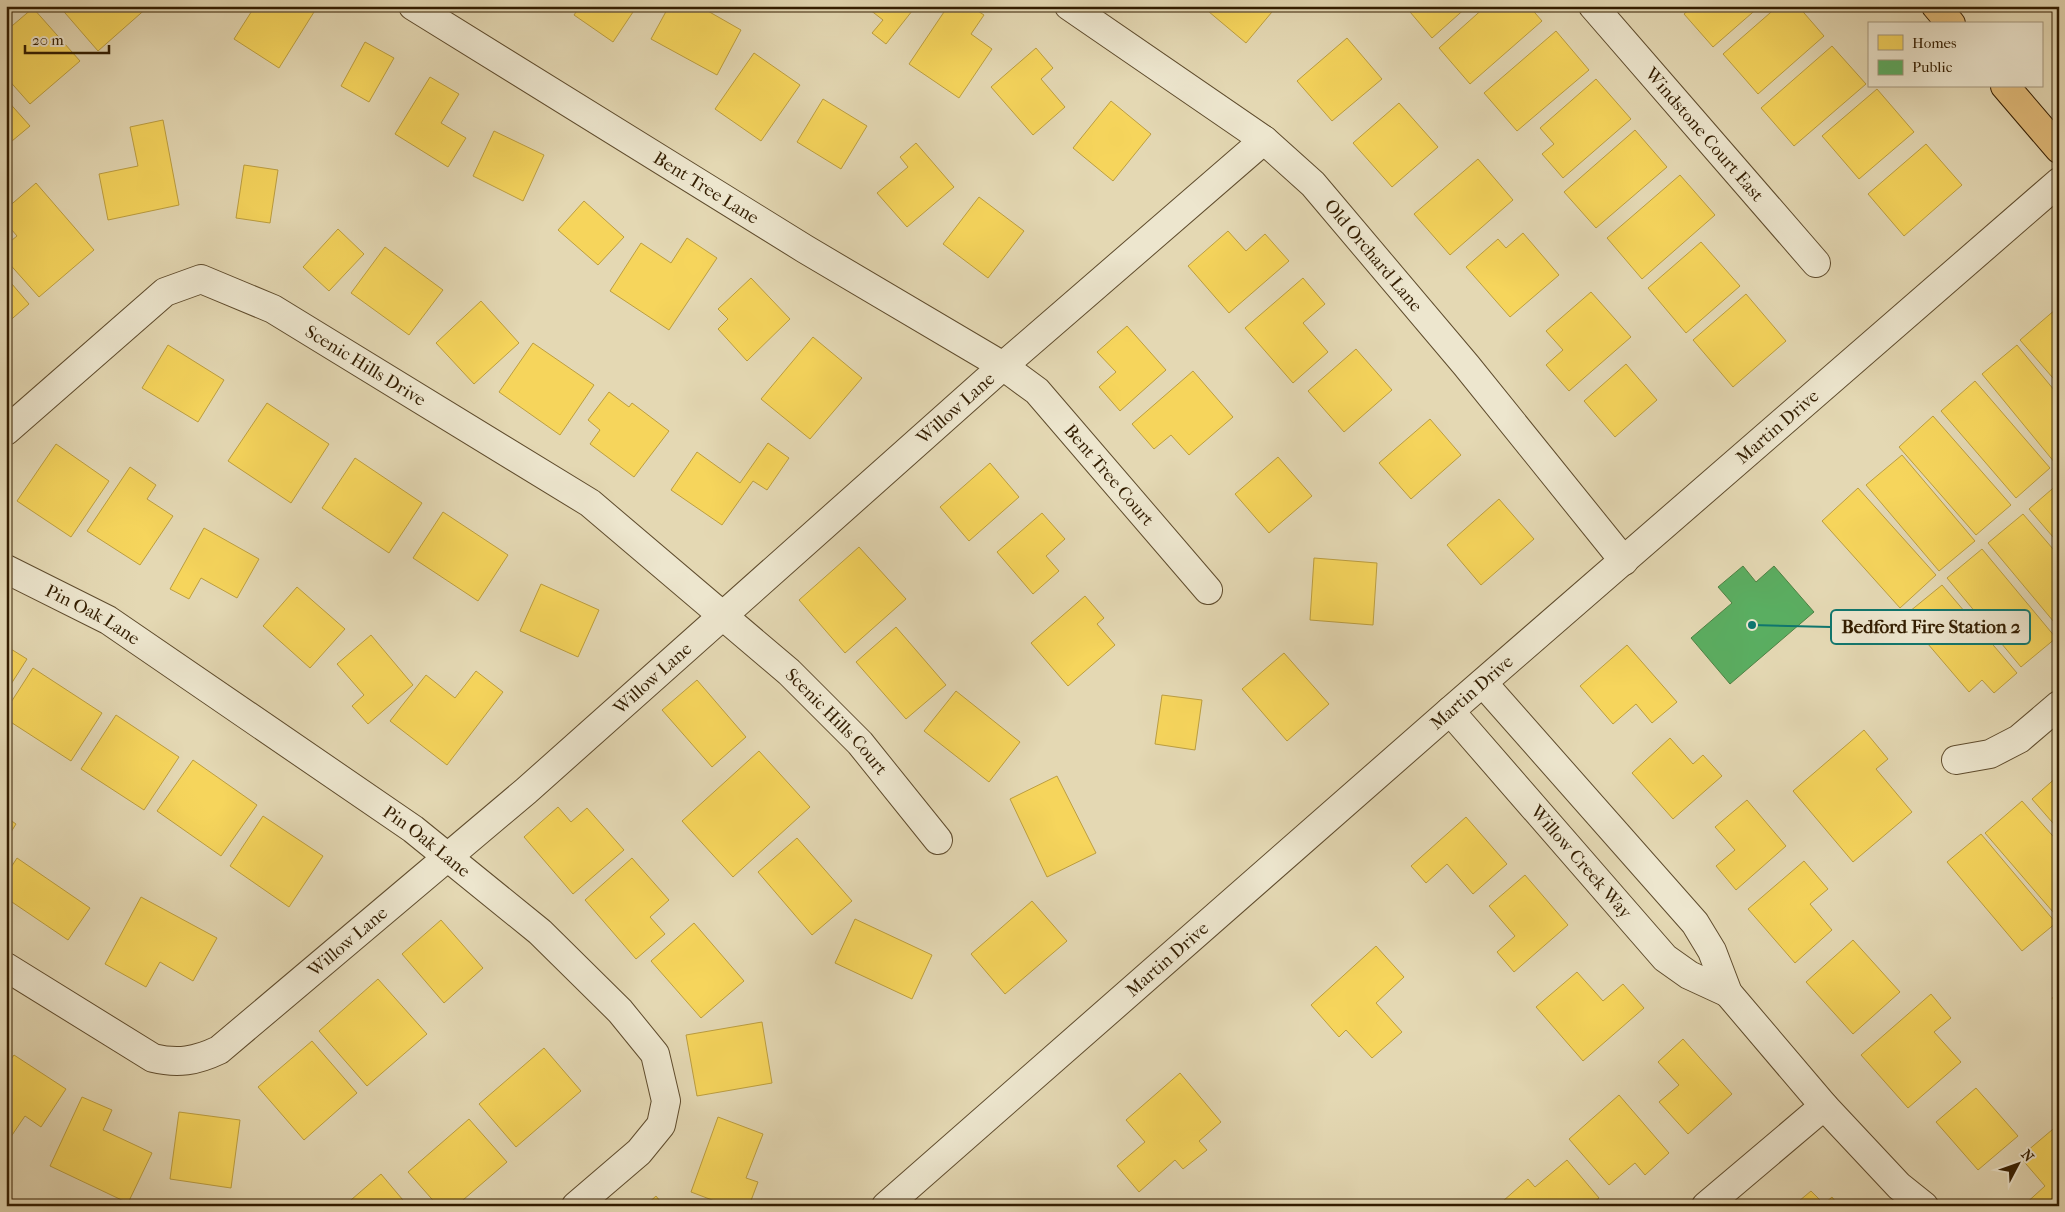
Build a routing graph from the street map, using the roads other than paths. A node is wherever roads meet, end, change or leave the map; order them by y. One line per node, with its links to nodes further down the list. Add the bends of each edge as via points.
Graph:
1 (413, 6): 11 (street, Bent Tree Lane, via 805,249)
2 (1069, 6): 7 (street, Old Orchard Lane)
3 (1593, 6): 10 (street, Windstone Court East)
4 (1936, 6): 5 (main road)
5 (1949, 22)
6 (2007, 88): 8 (main road)
7 (1264, 140): 11 (street, Willow Lane); 13 (street, Old Orchard Lane, via 1313,184 1466,365)
8 (2059, 149)
9 (2059, 182): 13 (street, Martin Drive)
10 (1816, 263)
11 (1003, 366): 15 (street, Bent Tree Court, via 1037,391); 16 (street, Willow Lane)
12 (6, 431): 16 (street, Scenic Hills Drive, via 165,292 201,279 273,309 590,503)
13 (1624, 561): 17 (street, Martin Drive)
14 (6, 569): 22 (street, Pin Oak Lane, via 108,620 413,828)
15 (1208, 590)
16 (723, 614): 21 (street, Scenic Hills Court, via 789,672 860,743); 22 (street, Willow Lane, via 526,791)
17 (1483, 683): 19 (street, Martin Drive); 24 (street, Willow Creek Way, via 1695,923 1712,951)
18 (2059, 705): 20 (street, via 2019,739 1990,754)
19 (1450, 711): 24 (street, Willow Creek Way, via 1665,958 1689,975); 27 (street, Martin Drive)
20 (1956, 760)
21 (938, 840)
22 (447, 857): 23 (street, Willow Lane, via 219,1050 200,1059 169,1062 153,1058); 26 (street, Pin Oak Lane, via 540,932 620,1011 655,1054 666,1101 661,1124 639,1152)
23 (6, 967)
24 (1728, 993): 25 (street, Willow Creek Way)
25 (1824, 1106): 28 (street); 29 (street, Willow Creek Way, via 1899,1186)
26 (576, 1206)
27 (886, 1206)
28 (1706, 1206)
29 (1924, 1206)

